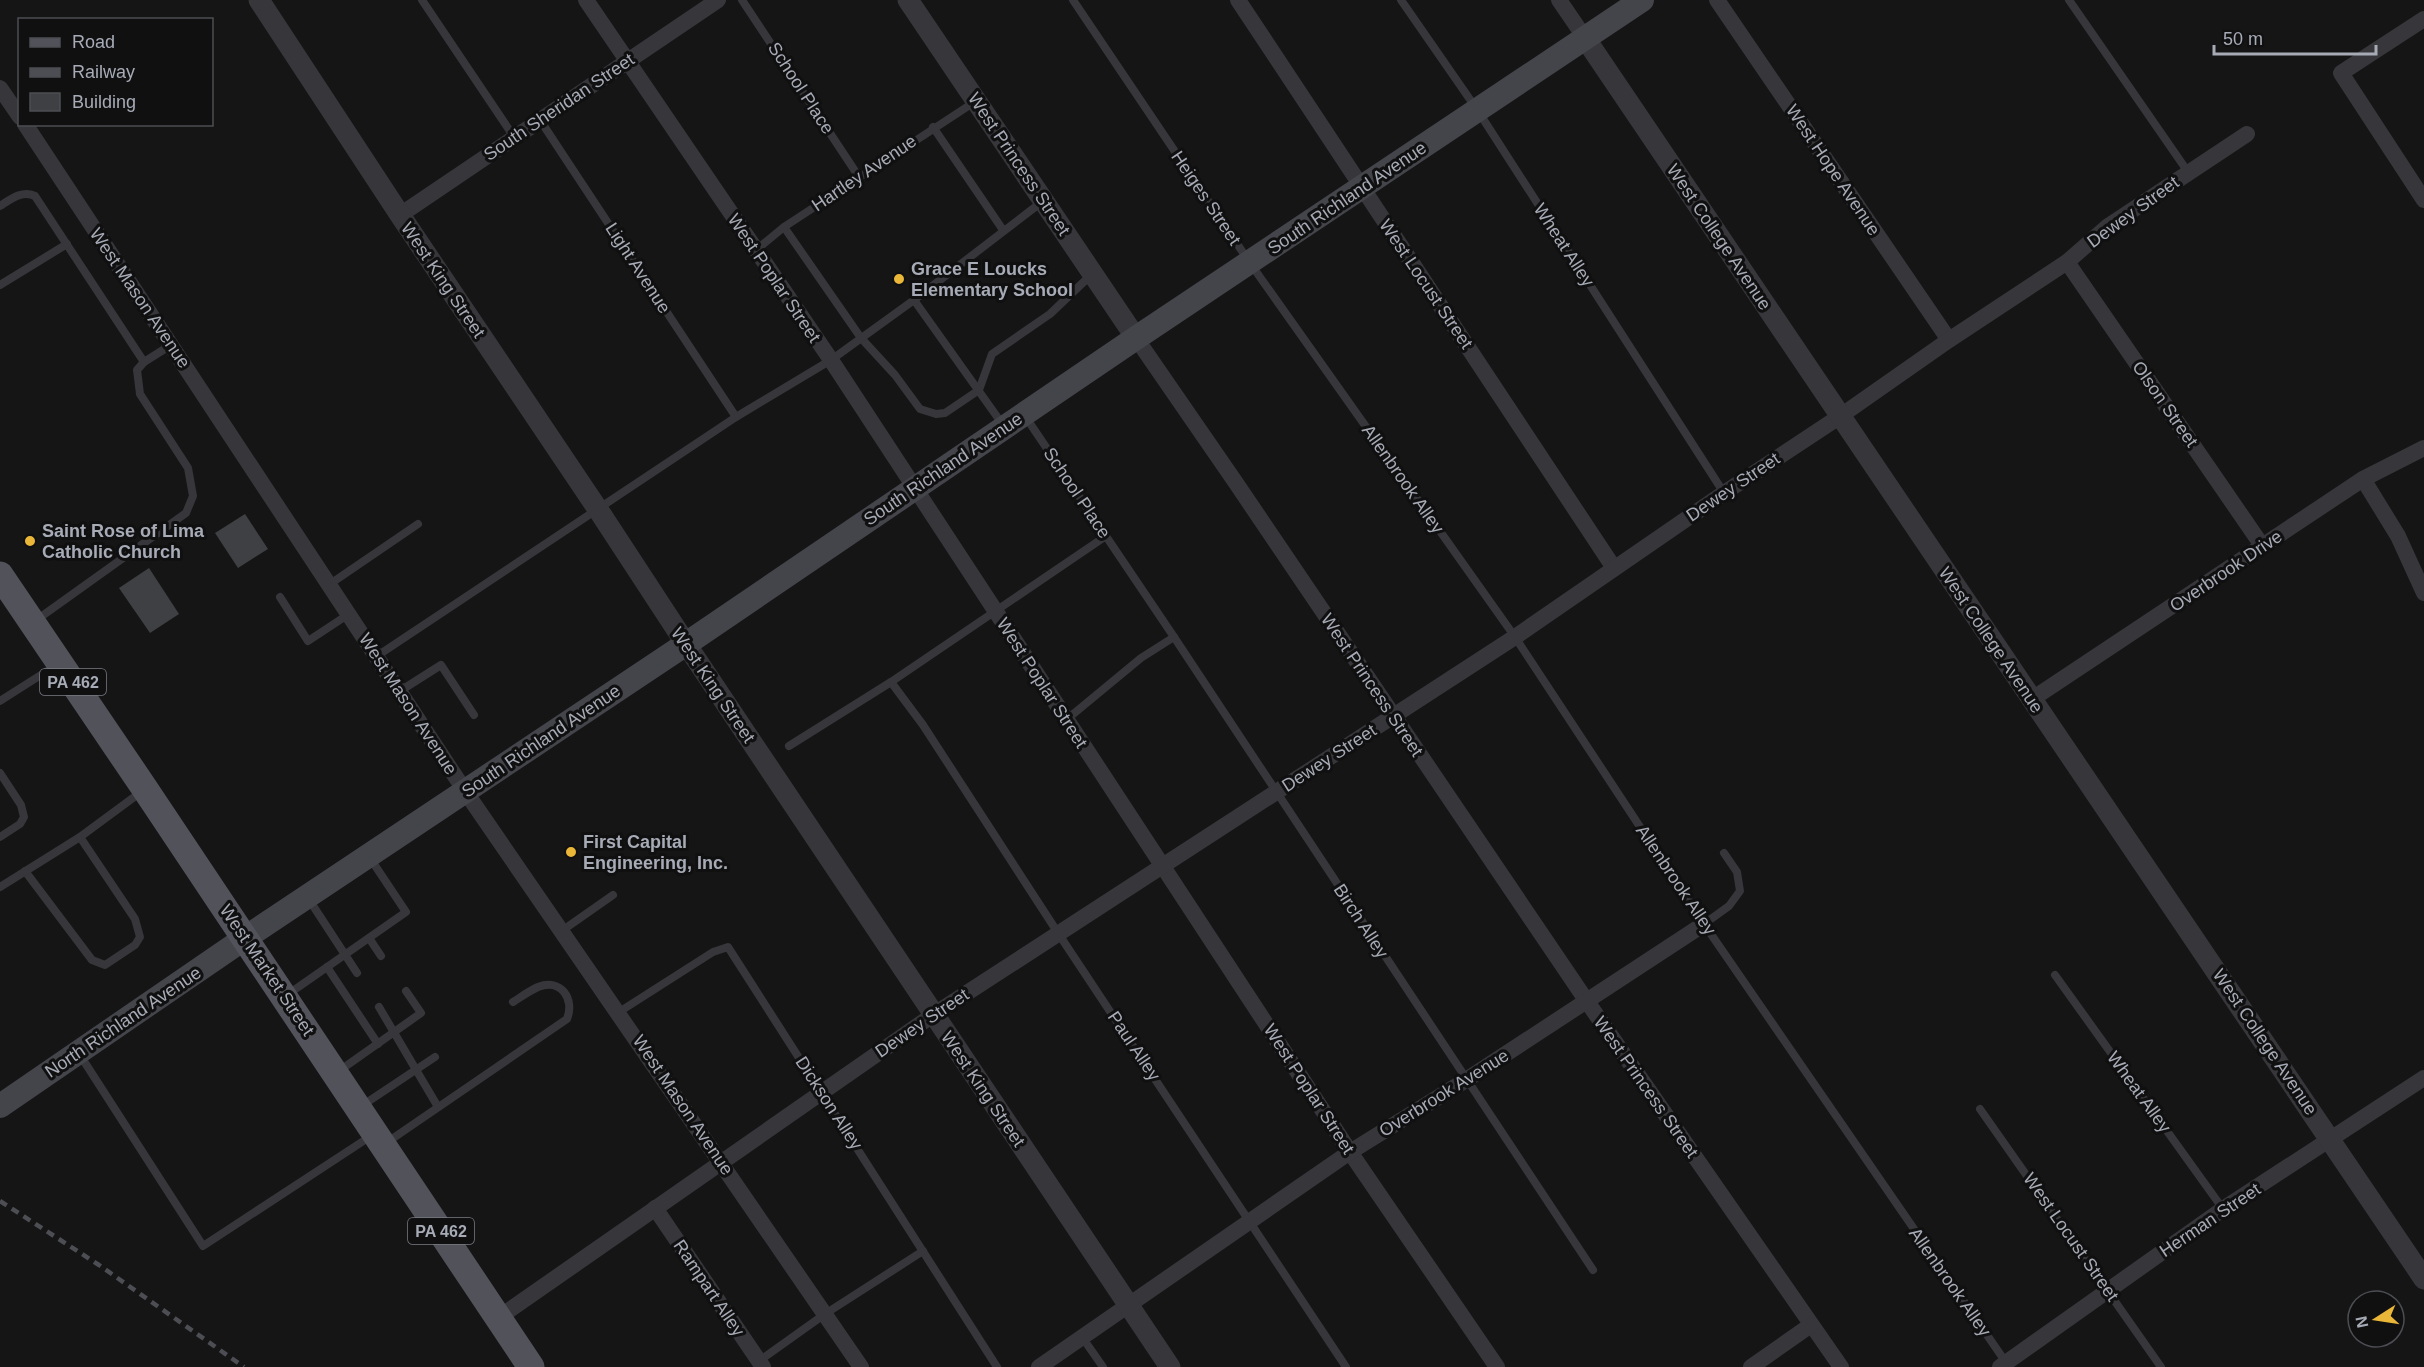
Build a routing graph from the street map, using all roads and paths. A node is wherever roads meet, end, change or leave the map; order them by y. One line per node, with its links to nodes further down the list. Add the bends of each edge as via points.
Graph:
1 (259, 0): 32 (street, West King Street)
2 (422, 0): 25 (lane)
3 (586, 0): 16 (street, West Poplar Street)
4 (718, 0): 16 (street, South Sheridan Street)
5 (742, 0): 27 (lane, School Place)
6 (908, 0): 18 (street, West Princess Street)
7 (1073, 0): 38 (lane, Heiges Street)
8 (1238, 0): 28 (street, West Locust Street)
9 (1401, 0): 19 (lane, Wheat Alley)
10 (1559, 0): 15 (street, West College Avenue)
11 (1642, 0): 15 (main road, South Richland Avenue)
12 (1717, 0): 44 (street, West Hope Avenue)
13 (2069, 0): 26 (lane)
14 (2424, 19): 30 (street, via 2341,73)
15 (1586, 38): 19 (main road, South Richland Avenue); 51 (street, West College Avenue)
16 (626, 62): 21 (street, South Sheridan Street); 36 (street, West Poplar Street)
17 (0, 88): 20 (street)
18 (976, 100): 23 (lane, Hartley Avenue); 29 (street, West Princess Street)
19 (1478, 111): 28 (main road, South Richland Avenue); 56 (lane, Wheat Alley)
20 (18, 114)
21 (540, 120): 25 (street, South Sheridan Street); 50 (lane, Light Avenue)
22 (25, 126): 45 (street, West Mason Avenue)
23 (933, 128): 27 (lane, Hartley Avenue); 34 (lane)
24 (2247, 134): 26 (street, Dewey Street)
25 (514, 138): 32 (street, South Sheridan Street)
26 (2188, 172): 37 (street, Dewey Street, via 2107,227)
27 (859, 177): 33 (lane, Hartley Avenue)
28 (1362, 188): 38 (main road, South Richland Avenue); 61 (street, West Locust Street)
29 (1043, 200): 34 (lane); 39 (street, West Princess Street)
30 (2424, 200)
31 (0, 206): 35 (lane, via 18,195 35,196)
32 (400, 215): 57 (street, West King Street)
33 (784, 227): 36 (lane, Hartley Avenue); 42 (lane)
34 (1003, 230): 41 (lane)
35 (67, 244): 40 (lane); 47 (lane)
36 (756, 250): 46 (street, West Poplar Street)
37 (2067, 261): 44 (street, Dewey Street); 60 (street, Olson Street)
38 (1250, 263): 43 (main road, South Richland Avenue); 49 (lane, Heiges Street)
39 (1093, 274): 43 (street, West Princess Street); 48 (lane, via 1050,314 992,354)
40 (0, 285)
41 (914, 300): 42 (lane); 48 (lane, School Place)
42 (861, 338): 46 (lane); 48 (lane, via 920,410 945,413)
43 (1136, 338): 52 (main road, South Richland Avenue); 80 (street, West Princess Street)
44 (1949, 339): 51 (street, Dewey Street)
45 (171, 345): 47 (lane); 64 (street, West Mason Avenue)
46 (831, 360): 50 (lane); 55 (street, West Poplar Street)
47 (144, 362): 69 (lane, via 137,370 140,394 188,468 193,496 186,513)
48 (979, 390): 52 (lane, School Place)
49 (1343, 394): 71 (lane, Allenbrook Alley)
50 (736, 417): 57 (lane)
51 (1839, 417): 56 (street, Dewey Street); 77 (street, West College Avenue)
52 (1014, 421): 55 (main road, South Richland Avenue); 59 (lane, School Place)
53 (2424, 448): 54 (street, Overbrook Drive)
54 (2363, 479): 60 (street, Overbrook Drive); 65 (street, via 2398,536)
55 (914, 489): 67 (street, West Poplar Street); 72 (main road, South Richland Avenue)
56 (1724, 493): 61 (street, Dewey Street)
57 (597, 508): 72 (street, West King Street); 73 (lane)
58 (418, 524): 64 (lane)
59 (1106, 536): 62 (lane, School Place); 67 (lane)
60 (2263, 547): 77 (street, Overbrook Drive)
61 (1614, 568): 71 (street, Dewey Street)
62 (1130, 572): 70 (lane, Birch Alley)
63 (0, 575): 69 (main road, West Market Street / PA 462)
64 (330, 584): 68 (street, West Mason Avenue)
65 (2424, 593)
66 (280, 597): 68 (lane, via 308,641)
67 (995, 611): 75 (lane); 81 (street, West Poplar Street)
68 (349, 613): 73 (street, West Mason Avenue)
69 (32, 623): 74 (main road, West Market Street / PA 462)
70 (1174, 637): 81 (lane, via 1141,658); 86 (lane, Birch Alley)
71 (1515, 637): 80 (street, Dewey Street); 96 (lane, Allenbrook Alley)
72 (686, 644): 85 (main road, South Richland Avenue); 112 (street, West King Street)
73 (377, 656): 76 (street, West Mason Avenue)
74 (60, 663): 78 (lane); 84 (main road, West Market Street / PA 462)
75 (891, 682): 82 (lane); 98 (lane, Paul Alley)
76 (400, 691): 79 (lane, via 441,665); 85 (street, West Mason Avenue)
77 (2032, 699): 127 (street, West College Avenue)
78 (0, 701)
79 (474, 716)
80 (1393, 717): 86 (street, Dewey Street); 108 (street, West Princess Street)
81 (1066, 720): 91 (street, West Poplar Street)
82 (789, 746)
83 (0, 773): 87 (lane, via 21,805 24,817)
84 (146, 789): 88 (lane); 99 (main road, West Market Street / PA 462)
85 (465, 791): 90 (main road, South Richland Avenue); 97 (street, West Mason Avenue)
86 (1276, 792): 91 (street, Dewey Street); 120 (lane, Birch Alley)
87 (0, 837)
88 (80, 837): 92 (lane); 92 (lane, via 135,919 140,937 135,945 105,965 92,960)
89 (1724, 853): 96 (lane, via 1737,872 1740,891 1729,906)
90 (368, 856): 95 (main road, South Richland Avenue); 100 (lane, via 406,912)
91 (1161, 865): 98 (street, Dewey Street); 128 (street, West Poplar Street)
92 (25, 871): 93 (lane)
93 (0, 887)
94 (613, 895): 97 (lane)
95 (307, 897): 99 (main road, South Richland Avenue); 101 (lane)
96 (1704, 924): 108 (street, Overbrook Avenue); 143 (lane, Allenbrook Alley)
97 (563, 930): 111 (street, West Mason Avenue)
98 (1058, 933): 112 (street, Dewey Street); 132 (lane, Paul Alley)
99 (245, 938): 107 (main road, West Market Street / PA 462); 115 (main road, North Richland Avenue)
100 (369, 938): 101 (lane); 102 (lane)
101 (345, 954): 103 (lane); 104 (lane)
102 (381, 956)
103 (327, 967): 107 (lane); 114 (lane)
104 (357, 973)
105 (2055, 975): 131 (lane, Wheat Alley)
106 (406, 991): 113 (lane, via 421,1012)
107 (284, 997): 118 (main road, West Market Street / PA 462)
108 (1586, 1000): 120 (street, Overbrook Avenue); 140 (street, West Princess Street)
109 (513, 1002): 123 (lane, via 539,986 553,985 564,991 571,1009 567,1019)
110 (379, 1007): 113 (lane)
111 (619, 1012): 121 (lane, Dickson Alley, via 713,952 728,947); 129 (street, West Mason Avenue)
112 (933, 1015): 121 (street, Dewey Street); 137 (street, West King Street)
113 (395, 1031): 114 (lane); 117 (lane)
114 (378, 1044): 118 (lane)
115 (78, 1052): 122 (main road, North Richland Avenue); 126 (lane, via 203,1246)
116 (435, 1058): 117 (lane)
117 (416, 1072): 123 (lane); 124 (lane)
118 (336, 1074): 124 (main road, West Market Street / PA 462)
119 (2424, 1078): 127 (street, Herman Street)
120 (1466, 1080): 128 (street, Overbrook Avenue); 134 (lane, Birch Alley)
121 (822, 1092): 129 (street, Dewey Street); 133 (lane, Dickson Alley)
122 (0, 1106)
123 (438, 1107): 126 (lane)
124 (358, 1108): 126 (main road, West Market Street / PA 462)
125 (1980, 1109): 136 (lane, West Locust Street)
126 (379, 1139): 139 (main road, West Market Street / PA 462)
127 (2331, 1140): 131 (street, Herman Street); 135 (street, West College Avenue)
128 (1350, 1152): 132 (street, Overbrook Avenue); 151 (street, West Poplar Street)
129 (722, 1163): 130 (street, Dewey Street); 138 (street, West Mason Avenue)
130 (655, 1208): 139 (street, Dewey Street); 142 (street, Rampart Alley)
131 (2223, 1209): 136 (street, Herman Street)
132 (1250, 1220): 137 (street, Overbrook Avenue); 150 (lane, Paul Alley)
133 (923, 1251): 138 (lane); 146 (lane, Dickson Alley)
134 (1593, 1270)
135 (2424, 1279)
136 (2109, 1291): 143 (street, Herman Street); 154 (lane, West Locust Street)
137 (1129, 1305): 141 (street, Overbrook Avenue); 149 (street, West King Street)
138 (825, 1314): 142 (lane); 145 (street, West Mason Avenue)
139 (498, 1318): 144 (main road, West Market Street / PA 462)
140 (1811, 1325): 152 (street); 153 (street, West Princess Street)
141 (1082, 1337): 147 (street, Overbrook Avenue); 148 (lane)
142 (761, 1364)
143 (2005, 1365)
144 (531, 1367)
145 (861, 1367)
146 (997, 1367)
147 (1039, 1367)
148 (1103, 1367)
149 (1169, 1367)
150 (1346, 1367)
151 (1497, 1367)
152 (1751, 1367)
153 (1841, 1367)
154 (2161, 1367)

